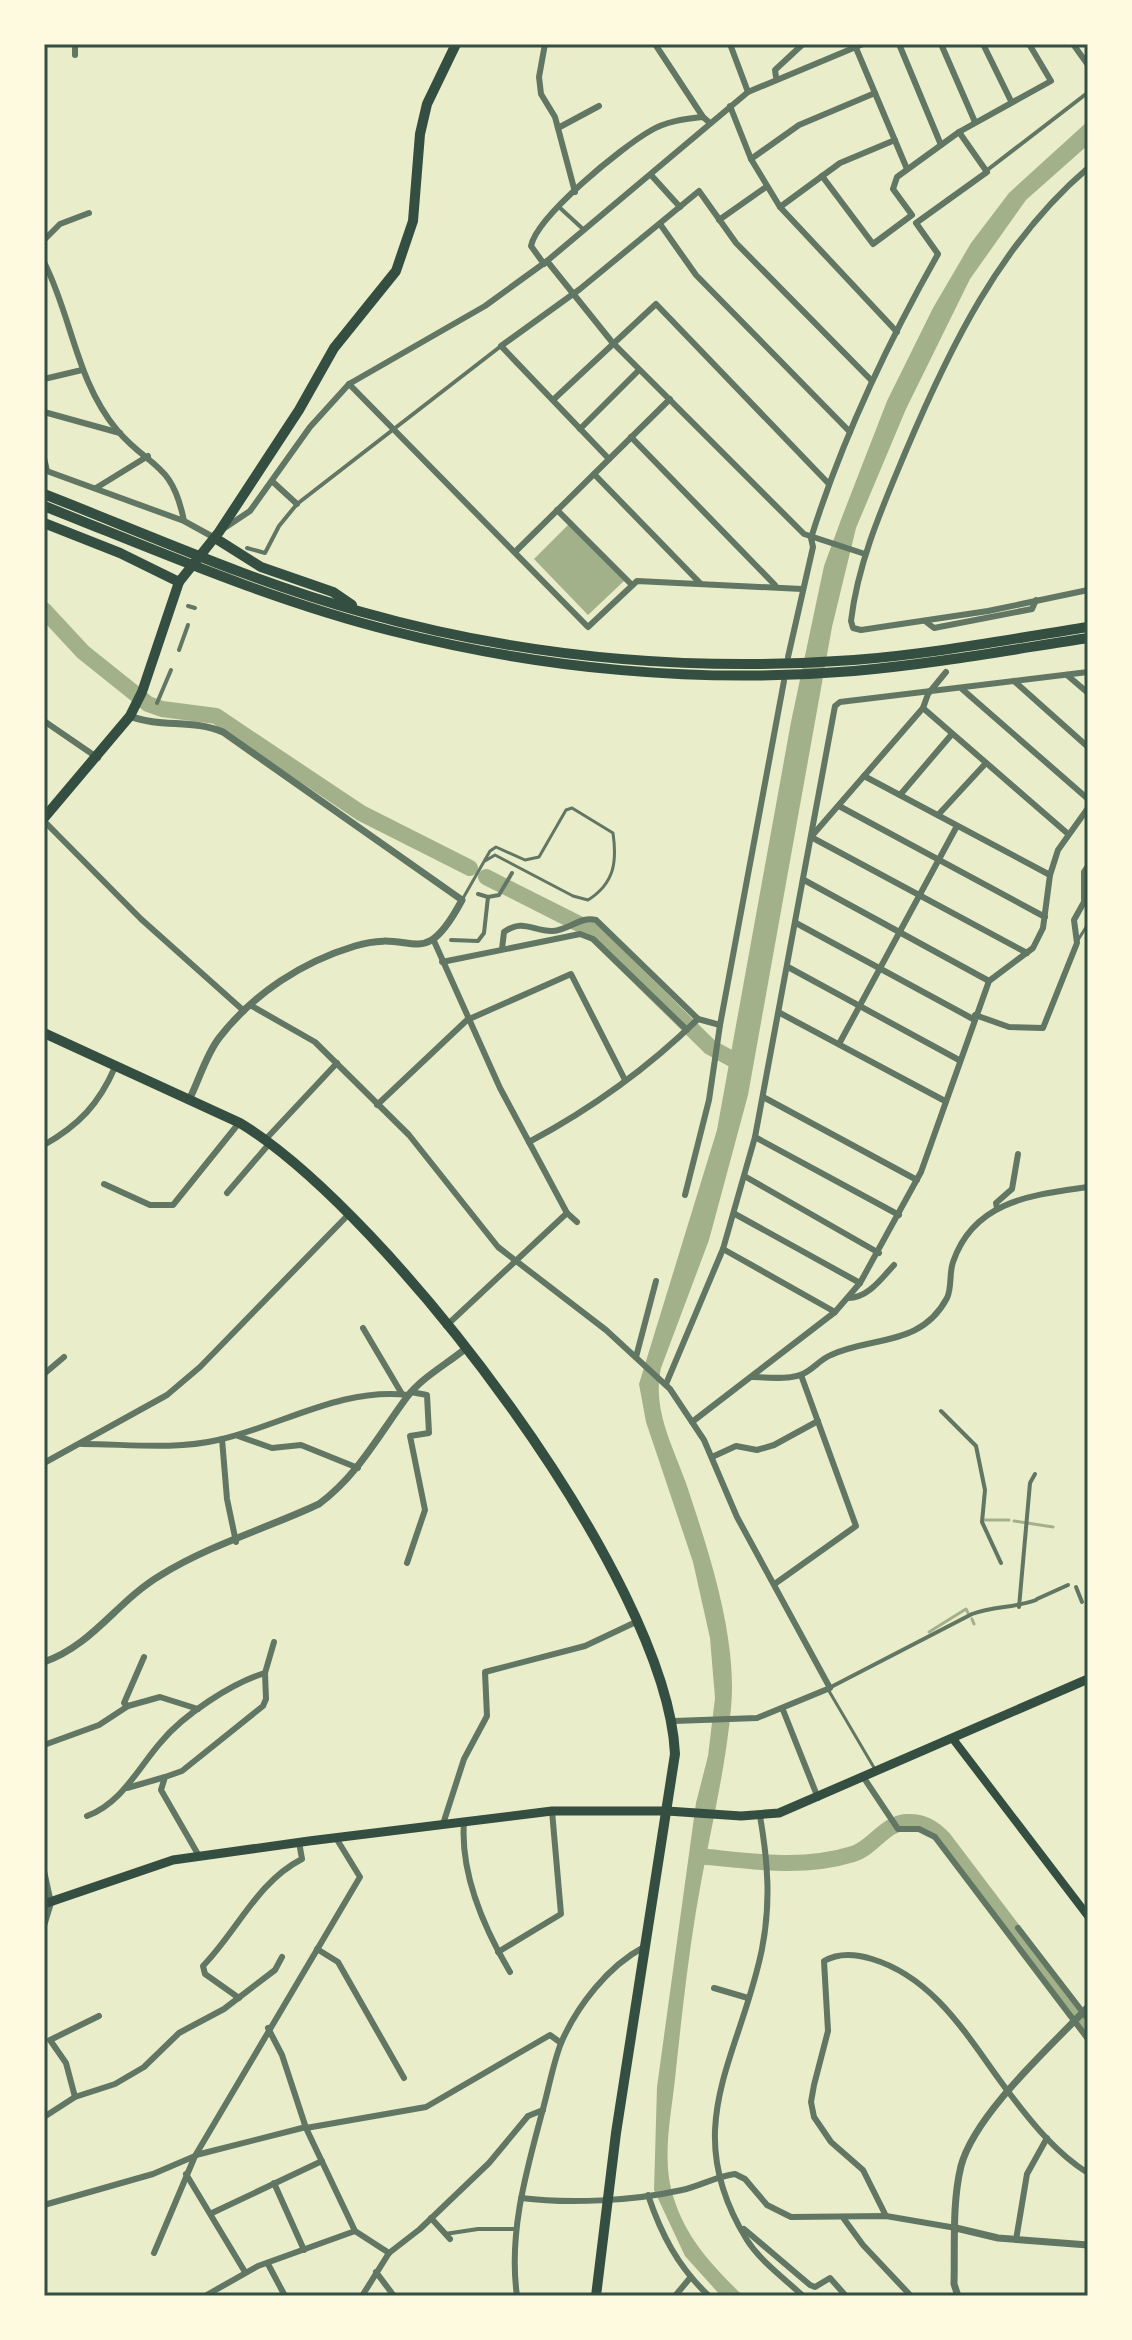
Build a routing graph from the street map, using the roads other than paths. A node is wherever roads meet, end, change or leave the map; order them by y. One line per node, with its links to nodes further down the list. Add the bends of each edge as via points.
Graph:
1 (75, 44): 14 (street)
2 (456, 44): 79 (highway, via 427,104 413,221 396,271 334,348)
3 (545, 44): 26 (street, via 541,94)
4 (655, 44): 23 (street)
5 (730, 44): 17 (street)
6 (803, 44): 16 (street, via 780,63)
7 (863, 44): 13 (street)
8 (899, 44): 29 (street)
9 (941, 44): 24 (street)
10 (983, 44): 20 (street)
11 (1029, 44): 20 (street, via 1051,81)
12 (1073, 44): 15 (street)
13 (856, 48): 16 (street); 18 (street)
14 (75, 55)
15 (1088, 65)
16 (776, 77): 17 (street)
17 (748, 92): 22 (street)
18 (875, 93): 28 (street); 30 (street, via 799,125)
19 (1086, 94): 33 (street)
20 (1011, 101): 24 (street)
21 (599, 106): 26 (street)
22 (730, 106): 25 (street); 30 (street)
23 (703, 117): 25 (street); 37 (street, via 650,131)
24 (975, 122): 27 (street)
25 (710, 123): 34 (street)
26 (558, 128): 37 (street)
27 (959, 132): 29 (street); 33 (street)
28 (895, 140): 32 (street); 35 (street)
29 (941, 145): 32 (street)
30 (751, 159): 36 (street)
31 (1088, 168): 83 (street, via 1037,219 993,277 918,424)
32 (907, 169): 35 (street, via 893,189 912,215 873,244)
33 (986, 171): 49 (street, via 916,223 938,254)
34 (651, 175): 39 (street); 44 (street)
35 (822, 176): 40 (street)
36 (766, 187): 40 (street); 42 (street)
37 (575, 192): 38 (street)
38 (559, 207): 44 (street); 47 (street, via 531,242)
39 (680, 207): 42 (street, via 699,191); 43 (street)
40 (780, 207): 49 (street)
41 (89, 213): 45 (street, via 60,224)
42 (719, 220): 55 (street)
43 (660, 224): 48 (street); 62 (street, via 696,275)
44 (586, 231): 47 (street)
45 (44, 240)
46 (44, 262): 52 (street)
47 (546, 263): 48 (street); 56 (street, via 485,306)
48 (573, 294): 50 (street); 51 (street)
49 (897, 332): 55 (street)
50 (612, 342): 53 (street); 58 (street); 71 (street, via 656,304)
51 (501, 346): 58 (street); 60 (street)
52 (82, 370): 54 (street); 63 (street)
53 (639, 370): 57 (street); 61 (street)
54 (44, 379)
55 (872, 381): 62 (street)
56 (349, 384): 60 (street); 70 (street, via 310,427)
57 (670, 399): 64 (street); 80 (street)
58 (553, 400): 61 (street)
59 (44, 412): 63 (street)
60 (393, 428): 74 (street); 82 (street)
61 (580, 429): 67 (street)
62 (850, 432): 71 (street)
63 (120, 433): 65 (street)
64 (631, 437): 67 (street); 87 (street)
65 (148, 456): 72 (street); 77 (street, via 166,471 179,494)
66 (44, 458): 68 (street)
67 (609, 459): 69 (street)
68 (46, 471): 72 (street)
69 (594, 474): 76 (street); 86 (street)
70 (273, 482): 74 (street); 79 (street, via 250,511)
71 (829, 484): 80 (street)
72 (96, 488): 77 (street)
73 (44, 494): 90 (highway)
74 (297, 504): 81 (street, via 265,553)
75 (44, 506): 101 (highway, via 325,612 473,649 634,671)
76 (557, 510): 82 (street); 85 (street)
77 (184, 521): 79 (street)
78 (44, 523): 84 (highway)
79 (217, 535): 84 (highway); 90 (highway, via 261,567 333,592)
80 (811, 538): 83 (street); 88 (street)
81 (247, 548)
82 (515, 552): 85 (street, via 588,627)
83 (863, 554): 89 (street, via 853,628 925,621)
84 (179, 582): 108 (highway)
85 (630, 583): 86 (street)
86 (700, 584): 87 (street)
87 (775, 585): 88 (street)
88 (802, 589): 95 (street)
89 (1088, 590)
90 (363, 612): 95 (highway, via 477,639 581,655 687,663)
91 (188, 625): 94 (street)
92 (1088, 627): 96 (highway)
93 (1088, 638): 96 (highway)
94 (179, 650)
95 (785, 660): 96 (highway)
96 (852, 665): 101 (highway)
97 (171, 670): 106 (street)
98 (946, 672): 105 (street)
99 (1088, 672): 100 (street)
100 (1067, 675): 102 (street); 104 (street)
101 (780, 678): 153 (street)
102 (1014, 681): 103 (street); 111 (street)
103 (962, 689): 105 (street); 116 (street)
104 (1088, 693)
105 (928, 694): 107 (street); 123 (street, via 835,706)
106 (157, 703)
107 (923, 708): 110 (street); 114 (street)
108 (130, 716): 112 (highway); 133 (street, via 223,732)
109 (44, 721): 112 (street)
110 (952, 734): 113 (street); 115 (street)
111 (1088, 747)
112 (98, 758): 120 (highway)
113 (986, 763): 119 (street); 122 (street)
114 (864, 776): 115 (street); 117 (street)
115 (900, 795): 119 (street)
116 (1088, 799)
117 (839, 806): 123 (street); 124 (street)
118 (1088, 808): 122 (street)
119 (938, 815): 121 (street)
120 (44, 820): 148 (street, via 141,919)
121 (957, 826): 124 (street); 128 (street)
122 (1067, 833): 128 (street)
123 (811, 837): 129 (street); 131 (street)
124 (939, 860): 131 (street); 134 (street)
125 (485, 861): 125 (lane, via 496,847 525,860 539,857 572,808 613,833 617,861 600,892 588,900 495,855); 133 (lane)
126 (1088, 866): 140 (street, via 1084,902 1074,920)
127 (512, 873): 132 (street, via 501,892)
128 (1050, 875): 134 (street)
129 (804, 880): 135 (street); 137 (street)
130 (478, 894): 132 (street)
131 (920, 895): 137 (street); 142 (street)
132 (488, 897): 138 (street, via 484,933 478,941)
133 (462, 900): 139 (street, via 446,931)
134 (1045, 917): 142 (street)
135 (796, 923): 144 (street); 145 (street)
136 (1088, 924): 140 (lane)
137 (900, 932): 145 (street); 146 (street)
138 (451, 940)
139 (434, 941): 143 (street); 148 (street, via 360,944 330,954 288,974)
140 (1077, 943): 150 (street, via 1043,1028 1009,1027)
141 (502, 949): 143 (street); 151 (street, via 504,932 514,926 551,931 583,920 601,923); 154 (street, via 580,934 593,939)
142 (1028, 953): 146 (street)
143 (442, 962): 152 (street)
144 (788, 967): 147 (street); 149 (street)
145 (880, 968): 147 (street); 150 (street)
146 (989, 981): 150 (street)
147 (860, 1006): 156 (street); 157 (street)
148 (247, 1008): 158 (street, via 307,1036); 162 (street, via 217,1040)
149 (780, 1013): 156 (street); 161 (street)
150 (974, 1017): 157 (street)
151 (698, 1019): 153 (street); 154 (street)
152 (467, 1020): 160 (street, via 571,974); 164 (street); 168 (street)
153 (720, 1025): 176 (street, via 717,1060)
154 (687, 1030): 160 (street)
155 (44, 1033): 159 (highway)
156 (839, 1044): 163 (street)
157 (959, 1060): 163 (street)
158 (337, 1063): 164 (street); 167 (street)
159 (115, 1067): 162 (highway); 169 (street, via 95,1105)
160 (625, 1080): 168 (street, via 577,1116)
161 (765, 1098): 166 (street); 172 (street)
162 (189, 1100): 165 (highway)
163 (945, 1101): 172 (street)
164 (377, 1105): 185 (street)
165 (240, 1123): 167 (highway); 173 (street, via 173,1205 150,1205)
166 (755, 1137): 171 (street); 181 (street)
167 (267, 1142): 175 (street); 178 (highway)
168 (529, 1142): 179 (street)
169 (44, 1145)
170 (1018, 1154): 177 (street, via 1012,1189)
171 (746, 1177): 180 (street); 184 (street)
172 (917, 1180): 181 (street)
173 (104, 1184)
174 (1088, 1187): 177 (street, via 1019,1197)
175 (227, 1193)
176 (685, 1195)
177 (997, 1208): 197 (street, via 963,1244 953,1262 947,1297 926,1322 900,1339 828,1355)
178 (349, 1213): 191 (highway); 206 (street, via 200,1367 142,1411)
179 (567, 1213): 182 (street); 185 (street)
180 (735, 1214): 183 (street); 188 (street)
181 (899, 1215): 184 (street)
182 (577, 1222)
183 (723, 1249): 190 (street); 199 (street)
184 (879, 1253): 188 (street)
185 (514, 1259): 191 (street); 195 (street)
186 (894, 1265): 189 (street, via 858,1298)
187 (656, 1281): 195 (street)
188 (860, 1283): 189 (street)
189 (848, 1298): 190 (street)
190 (835, 1312): 198 (street)
191 (446, 1326): 193 (highway)
192 (363, 1328): 200 (street)
193 (465, 1349): 200 (street); 217 (highway, via 532,1436)
194 (64, 1357): 196 (street)
195 (638, 1359): 199 (street)
196 (44, 1374)
197 (801, 1375): 198 (street); 202 (street)
198 (752, 1377): 203 (street)
199 (666, 1384): 203 (street)
200 (407, 1393): 204 (street, via 303,1410); 209 (street); 212 (street, via 427,1395 429,1433 410,1436 425,1510)
201 (941, 1411): 213 (street, via 976,1446 985,1490 982,1522)
202 (818, 1421): 207 (street, via 774,1445 757,1450 736,1446); 214 (street, via 856,1526)
203 (692, 1422): 207 (street)
204 (238, 1436): 205 (street); 209 (street, via 272,1448 301,1445)
205 (222, 1439): 206 (street, via 196,1444); 211 (street)
206 (78, 1444): 208 (street)
207 (712, 1457): 214 (street, via 737,1517)
208 (44, 1463)
209 (358, 1468): 211 (street, via 319,1504)
210 (1035, 1474): 216 (street)
211 (236, 1542): 220 (street, via 165,1572 119,1604 94,1635)
212 (407, 1563)
213 (1001, 1563)
214 (776, 1583): 223 (street)
215 (1082, 1602): 216 (street, via 1071,1585)
216 (1019, 1607): 223 (street, via 989,1607)
217 (638, 1621): 227 (highway); 240 (street, via 585,1646 485,1672 487,1716 464,1759)
218 (274, 1642): 221 (street)
219 (144, 1657): 224 (street, via 124,1703)
220 (44, 1662)
221 (265, 1673): 225 (street); 231 (street, via 263,1706 182,1771)
222 (1088, 1679): 228 (main road)
223 (830, 1690): 226 (street); 230 (lane)
224 (128, 1706): 225 (street, via 165,1697); 229 (street, via 99,1725)
225 (198, 1709): 233 (street, via 162,1740)
226 (783, 1710): 227 (street, via 739,1719); 234 (street)
227 (674, 1721): 236 (highway)
228 (953, 1739): 230 (main road); 246 (main road)
229 (44, 1745)
230 (877, 1773): 232 (main road)
231 (165, 1777): 233 (street); 243 (street, via 161,1790)
232 (864, 1778): 234 (main road); 258 (street, via 896,1826 935,1837)
233 (127, 1788): 237 (street)
234 (818, 1798): 238 (main road)
235 (552, 1811): 236 (main road); 239 (main road); 251 (street, via 561,1914)
236 (667, 1811): 238 (main road); 249 (highway)
237 (87, 1816)
238 (760, 1816): 256 (street, via 768,1869 762,1947)
239 (464, 1822): 240 (main road); 251 (street, via 474,1889)
240 (443, 1824): 241 (main road)
241 (336, 1838): 242 (main road); 250 (street, via 360,1877)
242 (299, 1842): 243 (main road); 255 (street, via 302,1859 275,1876 203,1966 205,1974)
243 (199, 1856): 245 (main road)
244 (44, 1871): 245 (street)
245 (48, 1903): 247 (street)
246 (1088, 1916)
247 (44, 1926)
248 (1018, 1928): 258 (street)
249 (644, 1947): 261 (street, via 590,1995); 277 (highway)
250 (317, 1949): 259 (street); 262 (street, via 338,1962)
251 (498, 1952): 253 (street)
252 (282, 1957): 255 (street, via 275,1970)
253 (510, 1972)
254 (714, 1988): 256 (street)
255 (239, 1998): 264 (street, via 179,2033 144,2067 115,2084)
256 (748, 1998): 273 (street, via 717,2098)
257 (99, 2016): 264 (street, via 50,2040 66,2063)
258 (1082, 2016): 260 (street); 263 (street)
259 (268, 2028): 267 (street); 269 (street)
260 (1088, 2039)
261 (561, 2043): 265 (street); 267 (street, via 550,2035 426,2107)
262 (404, 2078)
263 (1009, 2093): 268 (street); 280 (street, via 968,2034 916,1981 863,1956 824,1961 828,2031 812,2093 814,2117 821,2131 863,2170); 284 (street, via 985,2120 964,2158)
264 (75, 2097): 266 (street)
265 (543, 2110): 276 (street); 281 (street, via 528,2116 489,2163)
266 (44, 2117)
267 (306, 2127): 269 (street); 270 (street)
268 (1047, 2138): 271 (street); 288 (street, via 1027,2174)
269 (195, 2155): 272 (street); 278 (street, via 153,2174)
270 (322, 2161): 274 (street); 286 (street)
271 (1088, 2173)
272 (185, 2176): 279 (street); 291 (street)
273 (720, 2178): 275 (street); 282 (street, via 740,2175 767,2205 791,2217); 283 (street)
274 (274, 2183): 279 (street); 290 (street)
275 (648, 2195): 277 (street); 296 (street, via 671,2250)
276 (521, 2198): 277 (street, via 557,2203); 285 (street)
277 (607, 2198): 303 (highway)
278 (44, 2205)
279 (212, 2213): 294 (street)
280 (886, 2216): 282 (street); 284 (street)
281 (431, 2218): 287 (street); 292 (street)
282 (844, 2219): 308 (street)
283 (738, 2224): 306 (street, via 757,2254); 307 (street, via 810,2285 830,2278)
284 (956, 2228): 288 (street); 297 (street)
285 (517, 2229): 287 (street); 302 (street)
286 (355, 2231): 290 (street); 292 (street)
287 (448, 2236)
288 (1016, 2240): 289 (street)
289 (1088, 2245)
290 (304, 2250): 293 (street)
291 (154, 2253)
292 (389, 2253): 295 (street)
293 (268, 2264): 294 (street); 299 (street)
294 (245, 2272): 298 (street)
295 (376, 2272): 300 (street); 301 (street)
296 (690, 2278): 304 (street); 305 (street)
297 (954, 2295)
298 (205, 2296)
299 (285, 2296)
300 (362, 2296)
301 (394, 2296)
302 (517, 2296)
303 (596, 2296)
304 (675, 2296)
305 (709, 2296)
306 (803, 2296)
307 (846, 2296)
308 (911, 2296)

